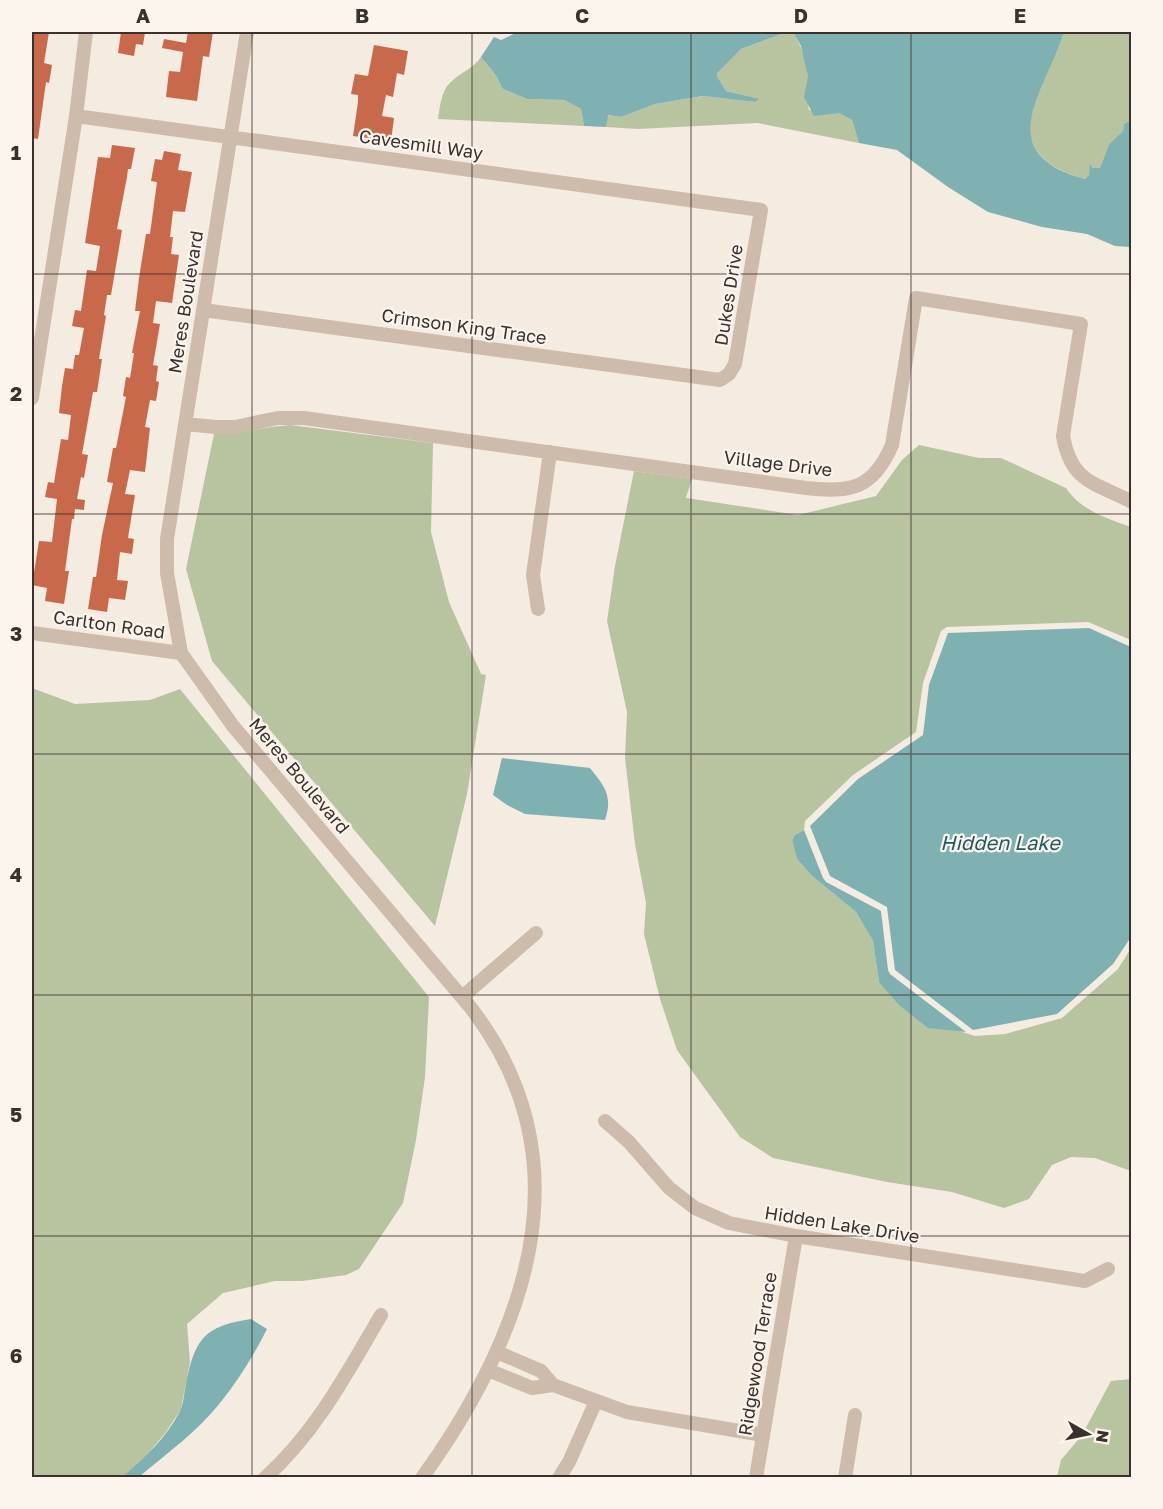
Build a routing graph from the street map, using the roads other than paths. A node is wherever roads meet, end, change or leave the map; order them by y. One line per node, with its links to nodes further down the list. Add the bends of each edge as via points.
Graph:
1 (86, 32): 3 (street)
2 (247, 32): 4 (street, Meres Boulevard)
3 (76, 116): 4 (street, Cavesmill Way); 8 (street)
4 (230, 138): 5 (street, Cavesmill Way); 6 (street, Meres Boulevard)
5 (761, 210): 7 (street, Dukes Drive, via 735,364)
6 (203, 310): 7 (street, Crimson King Trace); 9 (street, Meres Boulevard)
7 (720, 380)
8 (32, 398)
9 (185, 424): 10 (street, Village Drive, via 235,427 278,418 304,418); 14 (street, Meres Boulevard, via 167,552 168,582)
10 (550, 452): 11 (street, Village Drive, via 816,489 860,485 876,472 892,445 916,298 1081,324 1063,436 1065,446 1071,462 1087,481); 12 (street, via 533,575)
11 (1131, 502)
12 (538, 609)
13 (32, 633): 14 (street, Carlton Road)
14 (181, 653): 16 (street, Meres Boulevard, via 233,726)
15 (536, 933): 16 (street)
16 (462, 997): 21 (street, Meres Boulevard, via 507,1066 524,1113 533,1163 535,1201 529,1256)
17 (605, 1120): 18 (street, Hidden Lake Drive, via 669,1188 695,1208 729,1223)
18 (796, 1236): 19 (street, Hidden Lake Drive, via 1085,1281); 26 (street, Ridgewood Terrace)
19 (1108, 1269)
20 (381, 1315): 27 (street, via 333,1398 305,1436)
21 (497, 1352): 22 (street, Meres Boulevard); 23 (street, via 541,1371)
22 (488, 1370): 23 (street, via 532,1388); 28 (street, Meres Boulevard)
23 (553, 1385): 24 (street)
24 (596, 1401): 26 (street, via 639,1415); 29 (street)
25 (855, 1415): 31 (street)
26 (763, 1435): 30 (street, Ridgewood Terrace)
27 (265, 1478)
28 (422, 1478)
29 (559, 1478)
30 (756, 1478)
31 (845, 1478)

